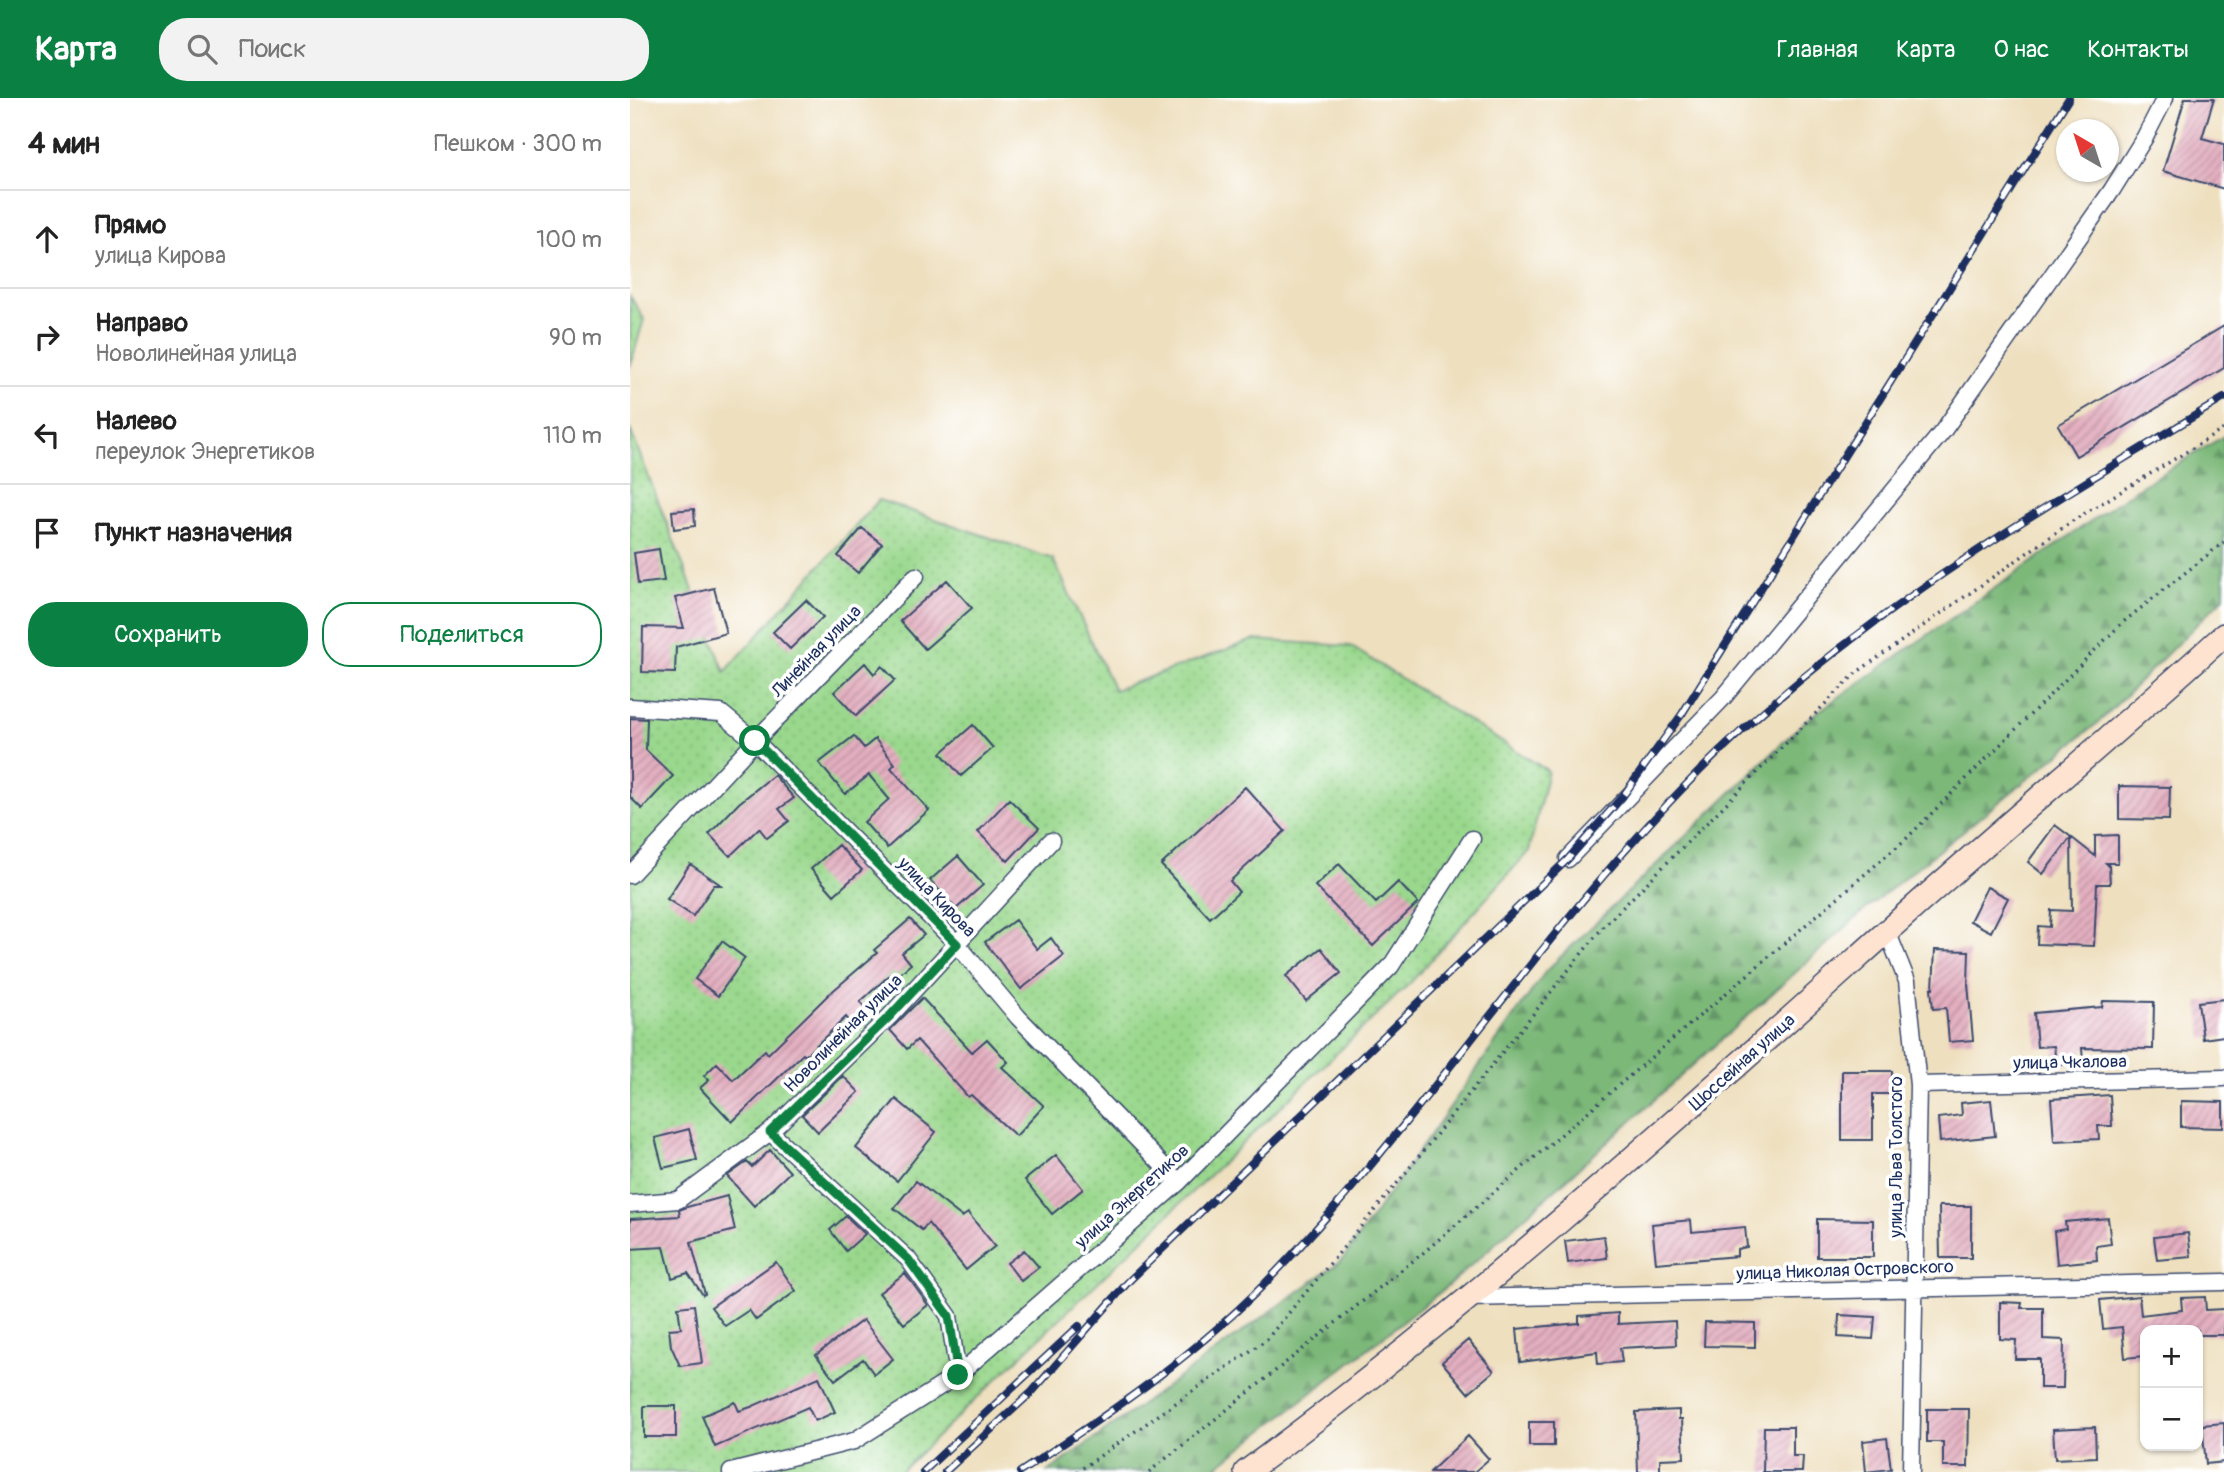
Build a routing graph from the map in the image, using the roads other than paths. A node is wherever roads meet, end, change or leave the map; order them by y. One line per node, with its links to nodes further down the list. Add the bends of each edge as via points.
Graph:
1 (2165, 98): 8 (street, via 2112,190 1943,432 1723,698)
2 (916, 576): 5 (street, Линейная улица)
3 (2224, 635): 10 (main road, Шоссейная улица)
4 (630, 707): 5 (street, улица Кирова, via 721,713)
5 (755, 741): 9 (street, Линейная улица); 11 (street, улица Кирова)
6 (1472, 839): 15 (street, улица Энергетиков, via 1391,966)
7 (1051, 841): 11 (street, Новолинейная улица)
8 (1568, 859)
9 (630, 875)
10 (1887, 931): 13 (street, улица Льва Толстого, via 1907,981); 19 (main road, Шоссейная улица, via 1638,1156)
11 (957, 944): 14 (street, Новолинейная улица); 15 (street, улица Кирова, via 1018,1017)
12 (2224, 1077): 13 (street, улица Чкалова)
13 (1917, 1085): 18 (street, улица Льва Толстого)
14 (770, 1132): 16 (street, Новолинейная улица, via 678,1200); 20 (street, via 908,1259 949,1316)
15 (1179, 1182): 20 (street, улица Энергетиков)
16 (630, 1203)
17 (2224, 1282): 18 (street, улица Николая Островского)
18 (1914, 1286): 19 (street, улица Николая Островского); 23 (street, улица Льва Толстого)
19 (1467, 1298): 22 (main road, Шоссейная улица)
20 (958, 1375): 21 (street, улица Энергетиков, via 853,1441)
21 (732, 1472)
22 (1246, 1472)
23 (1911, 1472)

